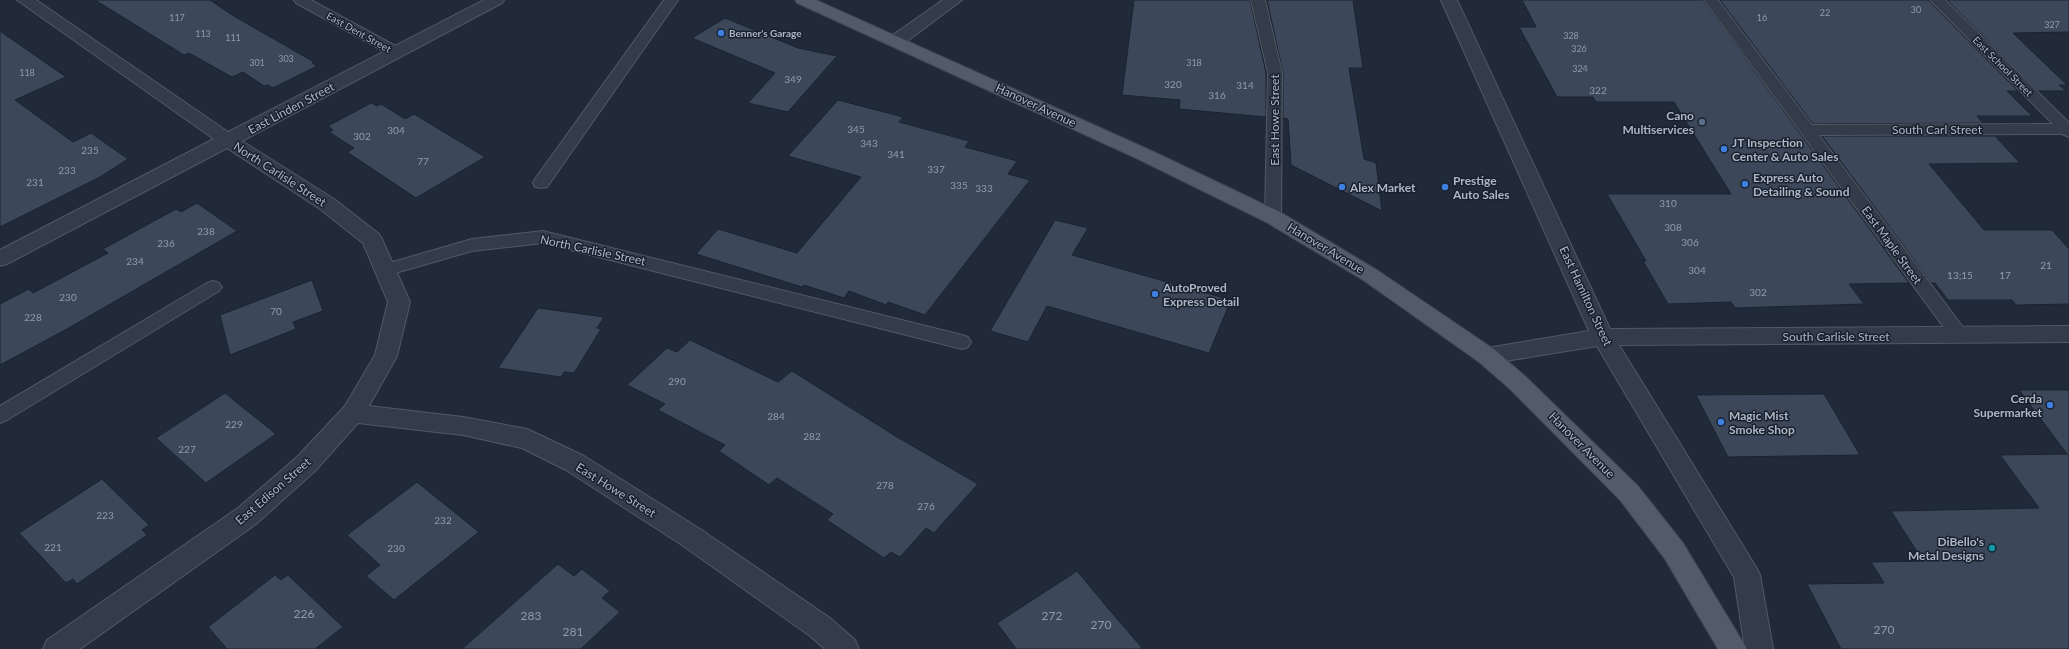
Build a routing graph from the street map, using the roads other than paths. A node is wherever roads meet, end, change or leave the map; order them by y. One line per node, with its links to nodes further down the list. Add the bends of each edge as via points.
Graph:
1 (25, 0): 15 (street, North Carlisle Street)
2 (301, 0): 12 (lane, East Dent Street)
3 (496, 0): 12 (street, East Linden Street)
4 (671, 0): 16 (lane)
5 (803, 0): 11 (main road, Hanover Avenue)
6 (954, 0): 11 (street)
7 (1258, 0): 17 (lane, East Howe Street, via 1275,73)
8 (1448, 0): 23 (street, East Hamilton Street)
9 (1711, 0): 13 (lane, East Maple Street)
10 (1937, 0): 14 (lane, East School Street)
11 (896, 41): 17 (main road, Hanover Avenue, via 1145,155)
12 (396, 52): 15 (street, East Linden Street)
13 (1807, 130): 14 (lane, South Carl Street); 22 (lane, East Maple Street)
14 (2068, 130)
15 (229, 141): 18 (street, East Linden Street); 19 (street, North Carlisle Street, via 327,204 372,238)
16 (541, 183)
17 (1273, 217): 25 (main road, Hanover Avenue, via 1370,275)
18 (0, 259)
19 (385, 270): 24 (lane, North Carlisle Street, via 472,245 543,237); 26 (street, East Edison Street, via 399,302 386,356)
20 (213, 287): 27 (lane)
21 (2069, 334): 22 (street, South Carlisle Street)
22 (1959, 335): 23 (street, South Carlisle Street)
23 (1603, 337): 25 (street); 31 (street, East Hamilton Street, via 1747,575)
24 (962, 342)
25 (1487, 356): 30 (main road, Hanover Avenue, via 1529,393 1629,493 1674,551)
26 (353, 413): 28 (street, East Edison Street, via 306,464 247,516); 29 (street, East Howe Street, via 463,426 527,439 575,463 691,537 820,627)
27 (0, 415)
28 (57, 649)
29 (845, 649)
30 (1733, 649)
31 (1759, 649)

